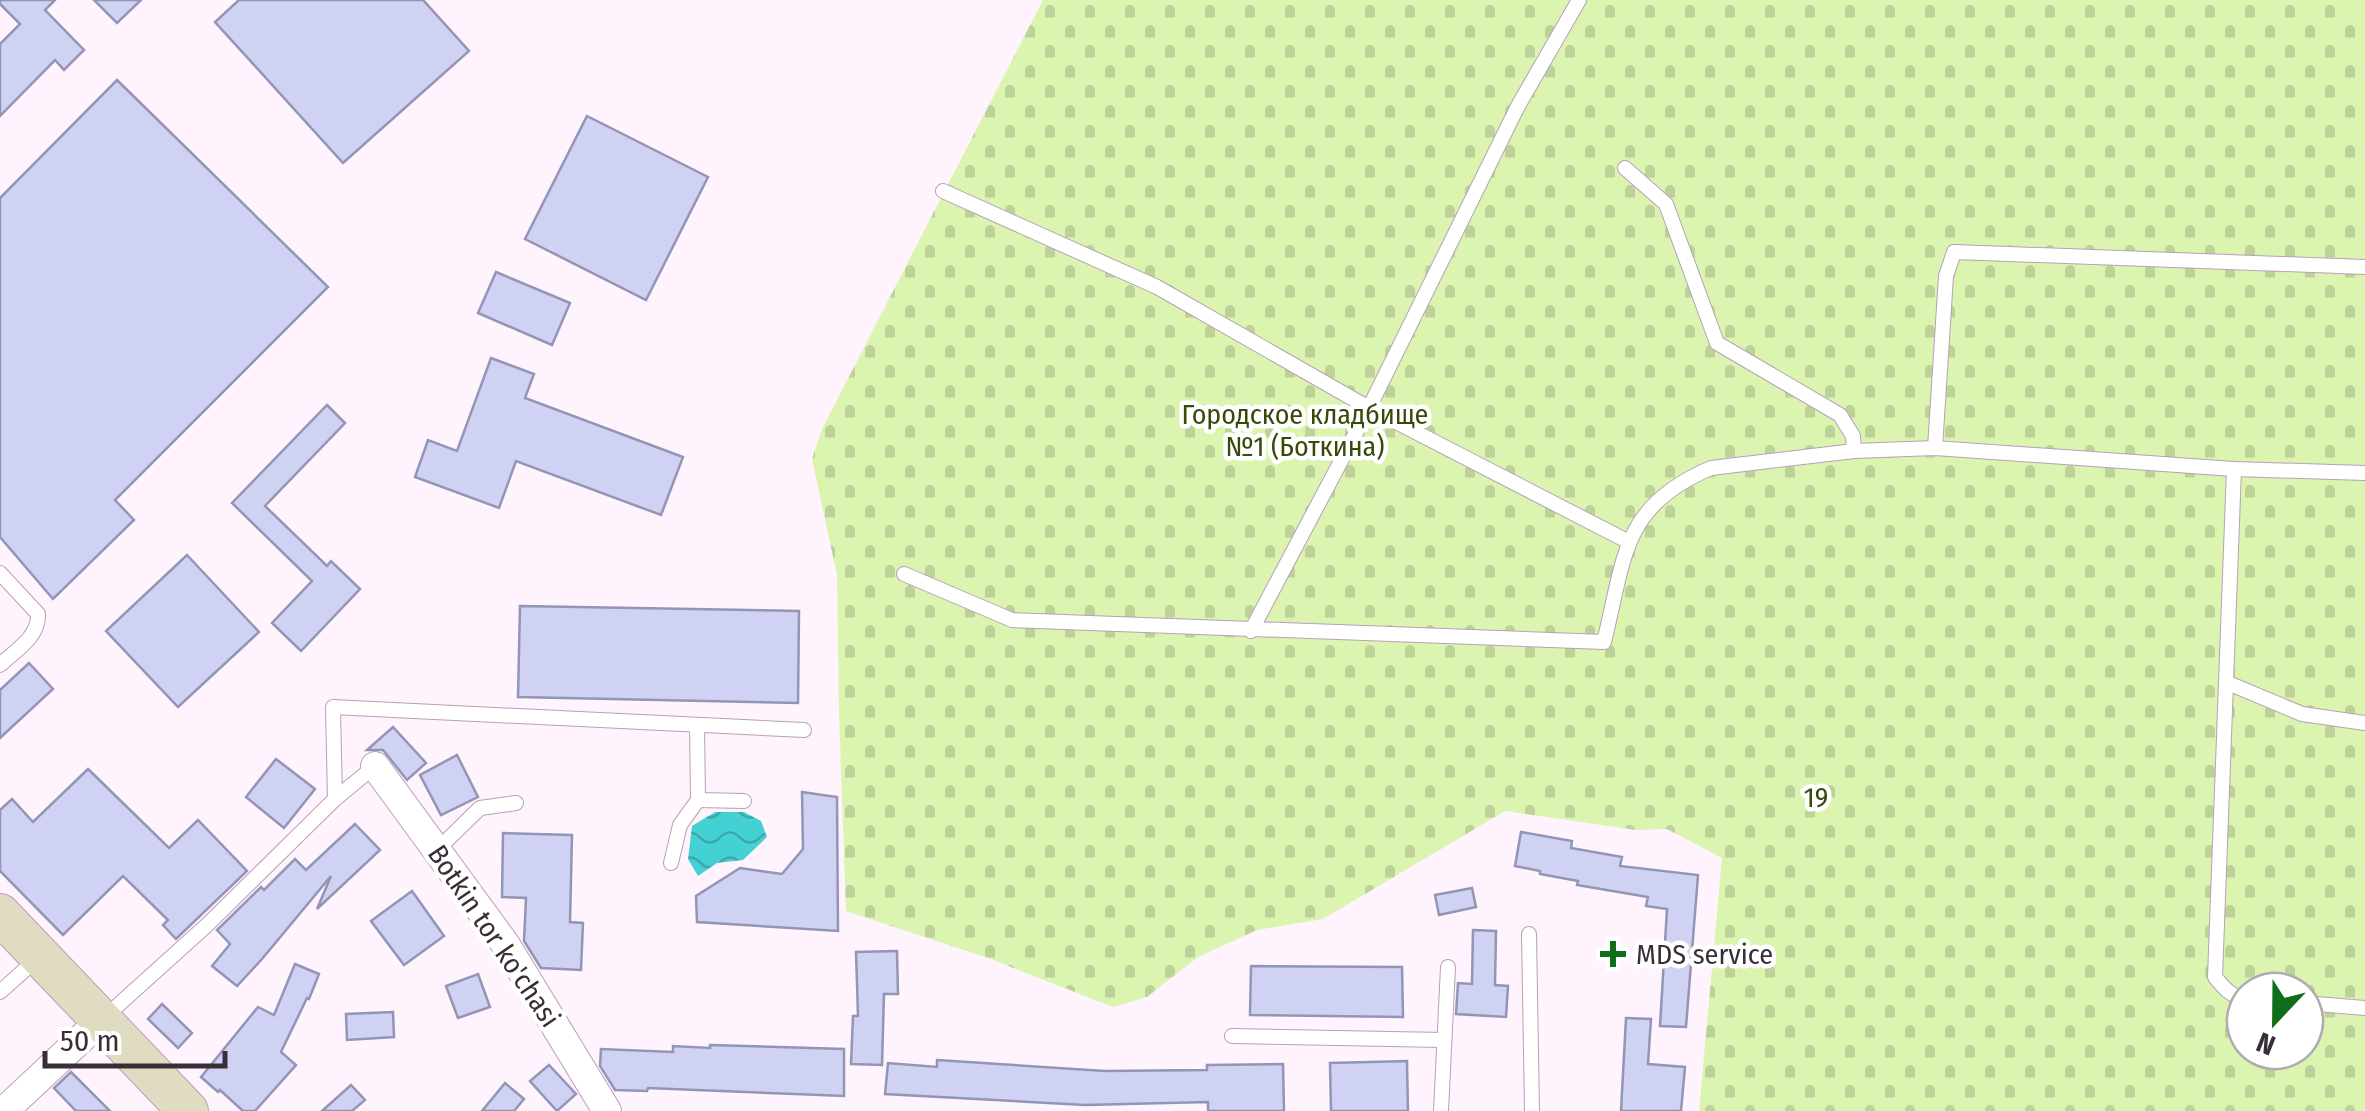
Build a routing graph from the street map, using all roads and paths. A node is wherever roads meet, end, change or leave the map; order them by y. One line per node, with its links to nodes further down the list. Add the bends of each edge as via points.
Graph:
1 (1579, 0): 5 (lane, via 1518,106)
2 (1625, 168): 7 (lane, via 1666,204 1716,342 1840,416)
3 (943, 191): 5 (lane, via 1156,287)
4 (2365, 267): 6 (lane, via 1954,252 1946,276)
5 (1369, 408): 10 (lane); 13 (lane)
6 (1935, 448): 7 (lane); 8 (lane)
7 (1854, 450): 10 (lane, via 1711,468 1689,477 1660,497)
8 (2234, 469): 9 (lane); 15 (lane)
9 (2365, 473)
10 (1630, 542): 13 (lane, via 1604,642)
11 (0, 573): 14 (lane, via 39,622)
12 (904, 574): 13 (lane, via 1012,620)
13 (1251, 631)
14 (0, 665)
15 (2228, 683): 16 (lane, via 2302,714); 31 (lane, via 2216,977)
16 (2365, 723)
17 (697, 725): 18 (lane); 20 (lane, via 333,707); 21 (lane)
18 (804, 730)
19 (375, 766): 20 (lane); 24 (street, Botkin tor ko'chasi)
20 (334, 800): 34 (lane)
21 (698, 800): 22 (lane); 25 (lane, via 680,826)
22 (744, 801)
23 (516, 803): 24 (lane, via 480,808)
24 (437, 850): 40 (street, Botkin tor ko'chasi, via 506,944)
25 (671, 863)
26 (0, 914): 34 (street)
27 (1529, 934): 42 (lane)
28 (0, 936): 30 (street)
29 (1448, 967): 36 (lane)
30 (14, 979): 34 (street)
31 (2225, 990)
32 (2325, 1005): 33 (lane)
33 (2365, 1008)
34 (95, 1026): 37 (street); 38 (street); 39 (street)
35 (1232, 1036): 36 (lane)
36 (1444, 1040): 41 (lane)
37 (4, 1111)
38 (165, 1111)
39 (188, 1111)
40 (607, 1111)
41 (1441, 1111)
42 (1532, 1111)

